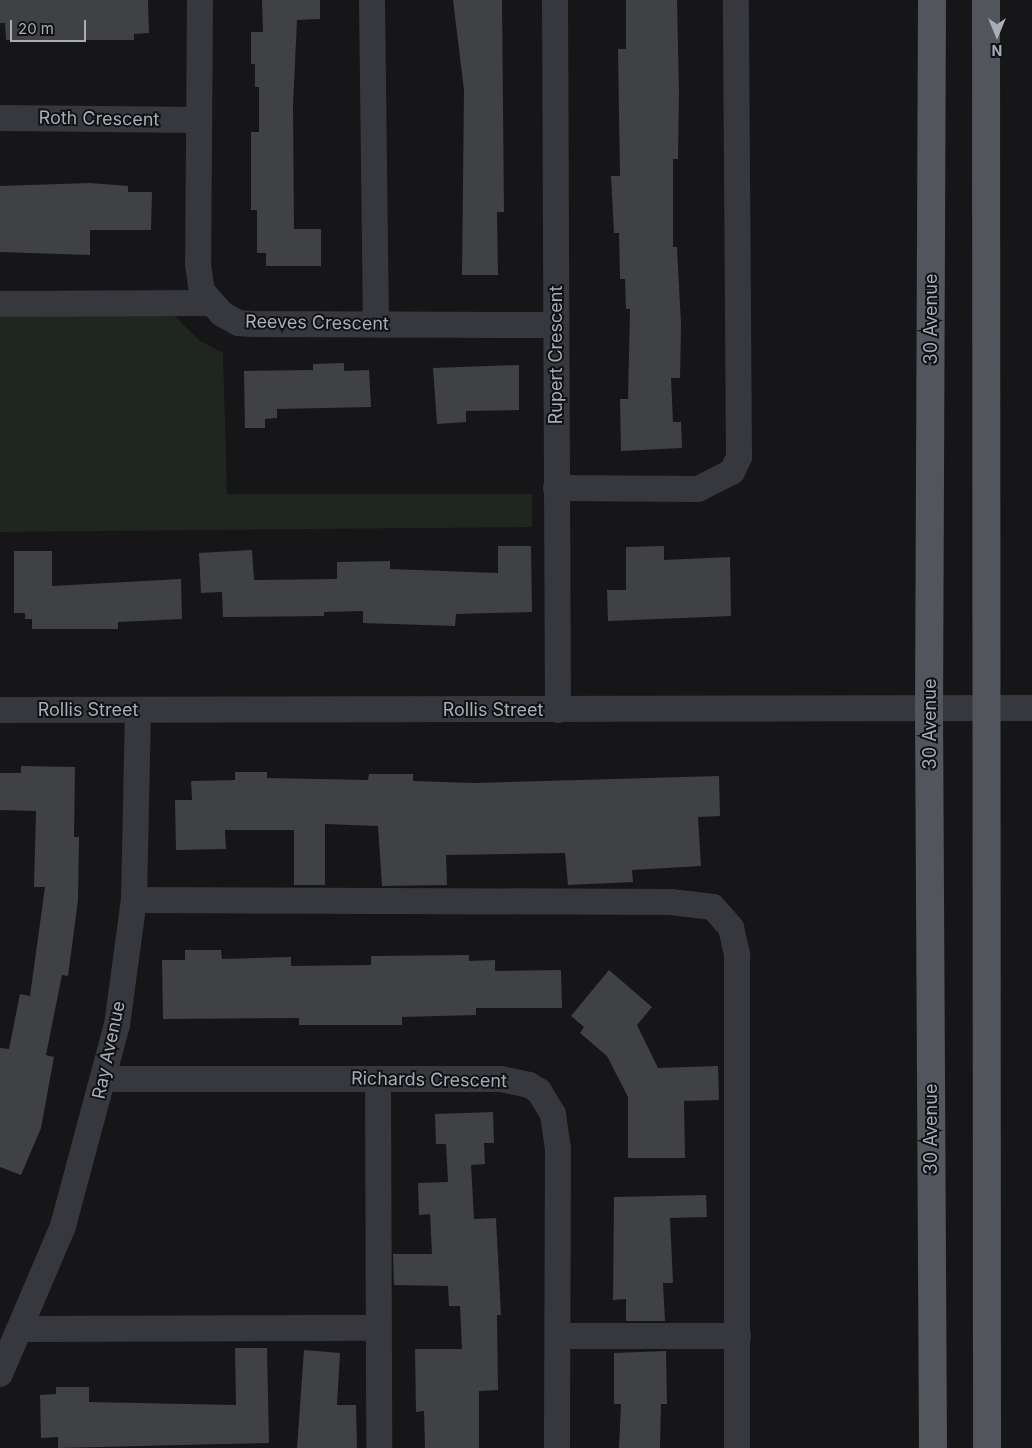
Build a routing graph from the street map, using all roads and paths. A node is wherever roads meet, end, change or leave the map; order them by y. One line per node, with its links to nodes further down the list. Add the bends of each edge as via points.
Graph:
1 (200, 0): 8 (street)
2 (372, 0): 11 (street)
3 (555, 0): 12 (street, Rupert Crescent)
4 (736, 0): 13 (street, via 739,457 732,472 698,489)
5 (932, 0): 15 (main road, 30 Avenue)
6 (986, 0): 14 (main road)
7 (0, 118): 8 (street, Roth Crescent)
8 (199, 120): 9 (street, via 198,264 202,291)
9 (210, 303): 10 (street); 11 (street, Reeves Crescent, via 238,322)
10 (0, 304)
11 (376, 324): 12 (street, Reeves Crescent)
12 (556, 325): 13 (street, Rupert Crescent)
13 (556, 488): 19 (street, Rupert Crescent)
14 (986, 707): 15 (street, Rollis Street); 16 (street, Rollis Street); 32 (main road)
15 (929, 708): 19 (street, Rollis Street); 31 (main road, 30 Avenue)
16 (1032, 708)
17 (0, 710): 18 (street, Rollis Street)
18 (138, 710): 19 (street, Rollis Street); 20 (street, Ray Avenue)
19 (558, 710)
20 (134, 900): 21 (street, Ray Avenue, via 117,1025); 26 (street, via 670,902 713,907 731,928 736,955)
21 (104, 1079): 22 (street, Richards Crescent); 24 (street, Ray Avenue, via 63,1226)
22 (378, 1079): 23 (street); 25 (street, Richards Crescent, via 501,1079 529,1085 547,1100 557,1128 558,1149)
23 (379, 1328): 24 (street); 28 (street)
24 (21, 1329): 27 (street, Ray Avenue)
25 (558, 1336): 26 (street); 29 (street, Richards Crescent)
26 (738, 1336): 30 (street)
27 (0, 1374)
28 (379, 1448)
29 (557, 1448)
30 (737, 1448)
31 (933, 1448)
32 (987, 1448)

